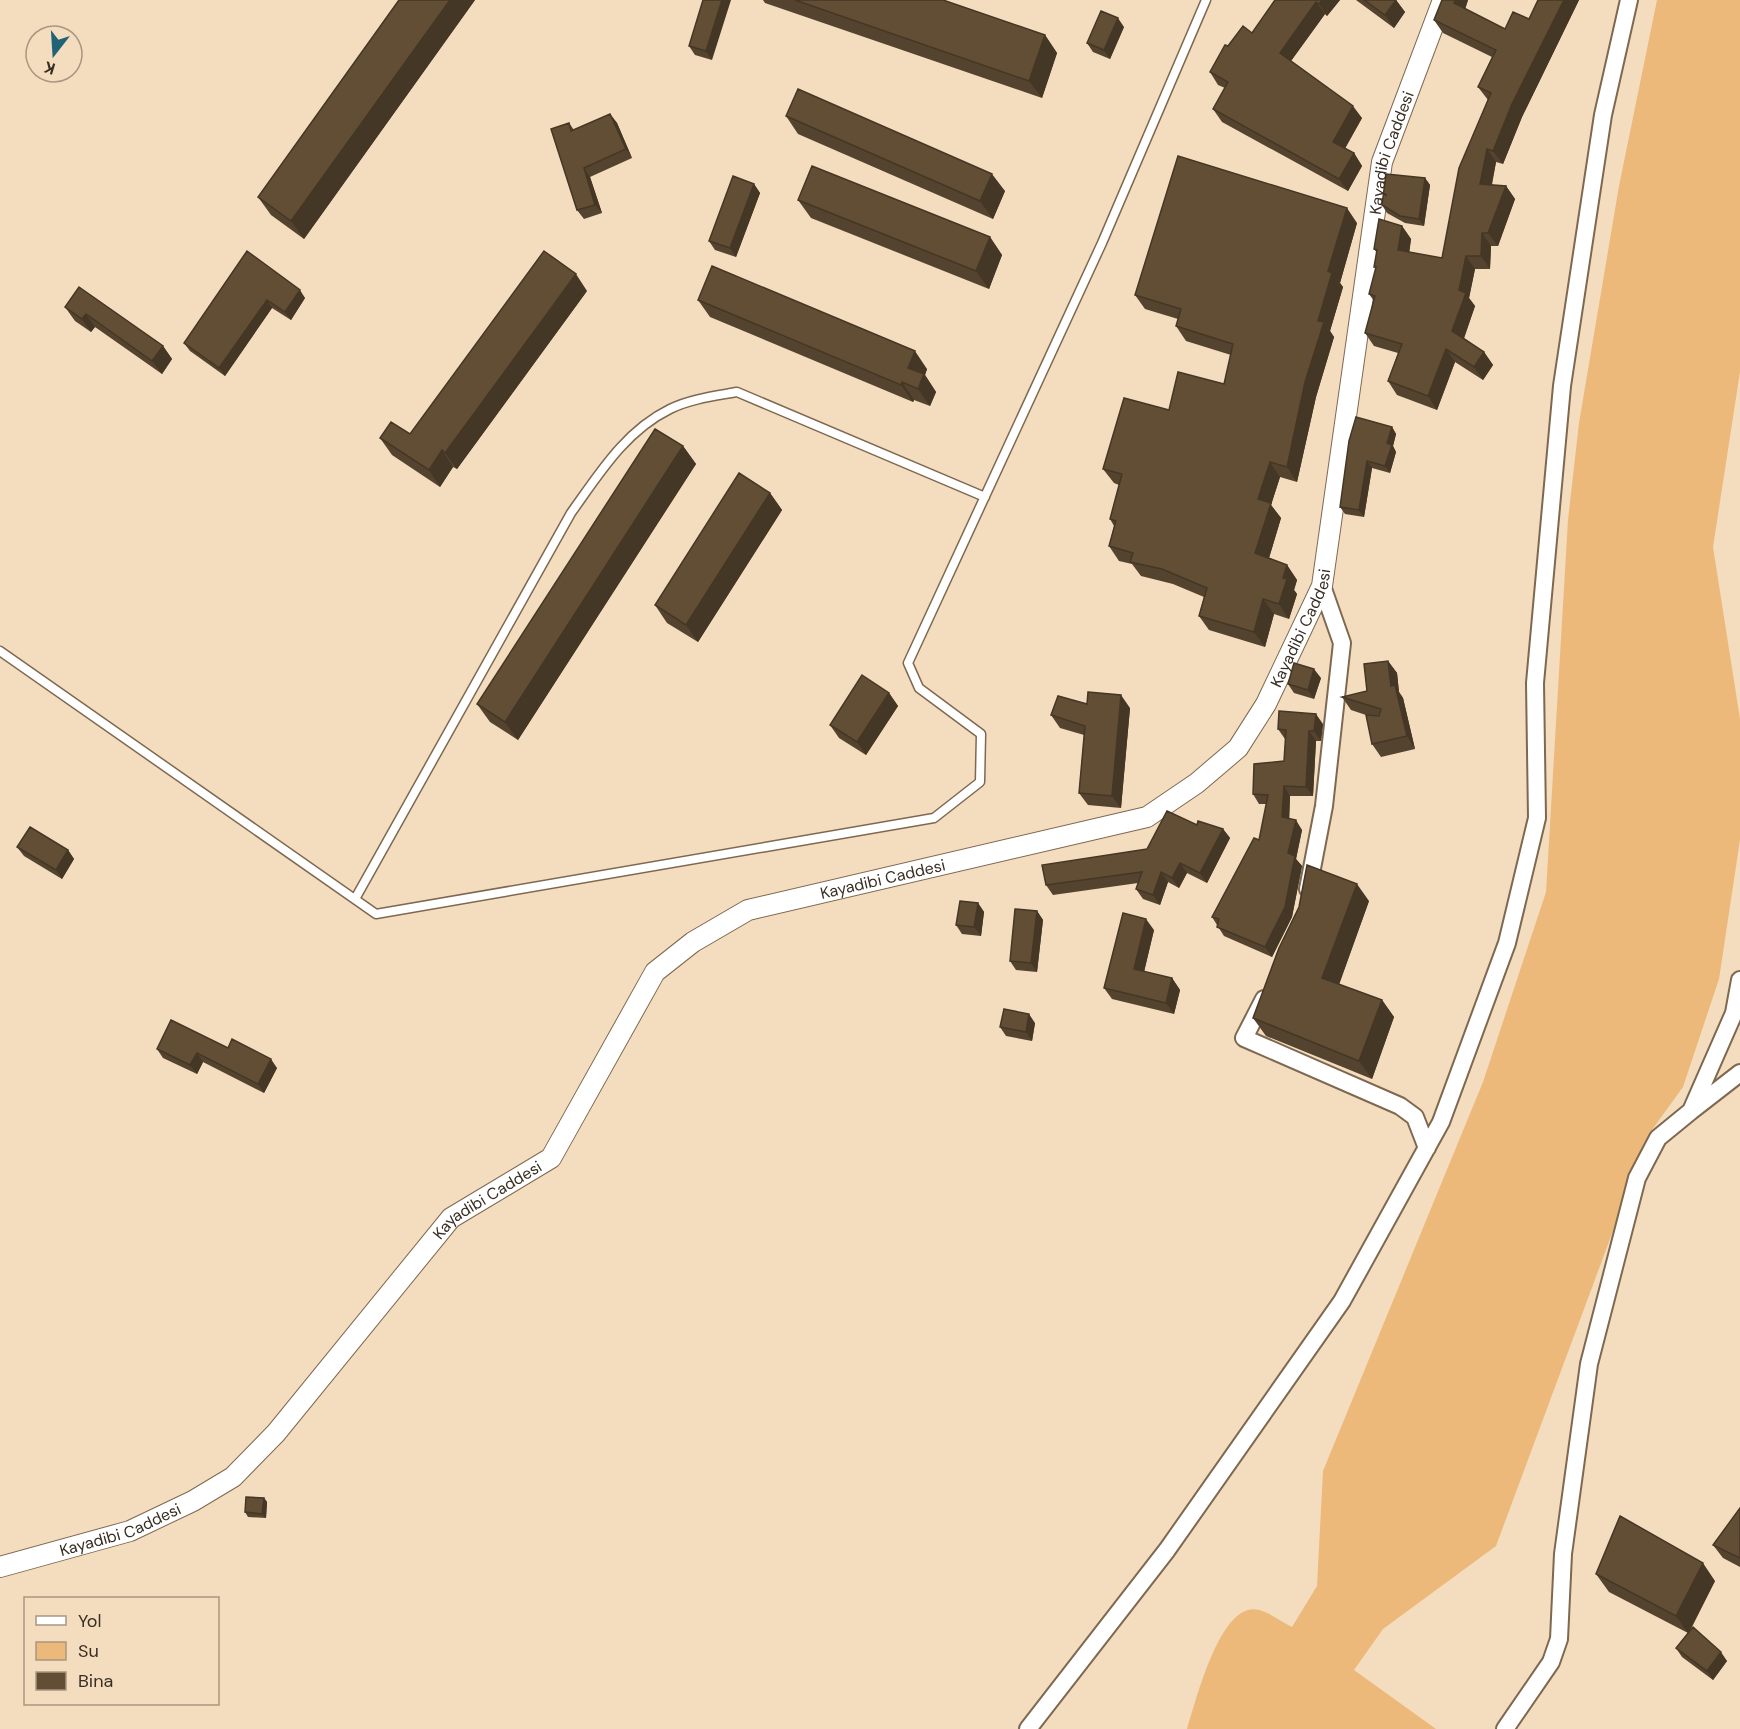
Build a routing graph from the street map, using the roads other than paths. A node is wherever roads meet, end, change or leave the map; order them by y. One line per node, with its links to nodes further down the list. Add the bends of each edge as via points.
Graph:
1 (1206, 0): 4 (lane, via 1102,243)
2 (1443, 0): 5 (street, Kayadibi Caddesi, via 1382,162)
3 (1629, 0): 13 (street, via 1603,115 1562,386 1535,683 1537,818 1507,943 1442,1122)
4 (985, 497): 7 (lane, via 737,392 670,408 654,418 610,459 572,513); 7 (lane, via 908,663 919,688 981,734 980,782 934,818 376,914)
5 (1322, 586): 8 (street, via 1342,643 1324,806); 14 (street, Kayadibi Caddesi, via 1266,704 1238,748 1197,783 1147,817 748,910 693,942 655,972 551,1158 451,1218 276,1433 233,1477 130,1532)
6 (0, 651): 7 (lane)
7 (355, 899)
8 (1304, 909)
9 (1740, 980): 12 (street, via 1734,1013)
10 (1270, 985): 13 (street, via 1244,1038 1400,1106 1415,1117)
11 (1740, 1073): 12 (street)
12 (1690, 1111): 16 (street, via 1658,1138 1637,1178 1589,1364 1563,1554 1559,1639 1551,1662)
13 (1427, 1148): 15 (street, via 1342,1301 1167,1550)
14 (0, 1567)
15 (1028, 1729)
16 (1505, 1729)

